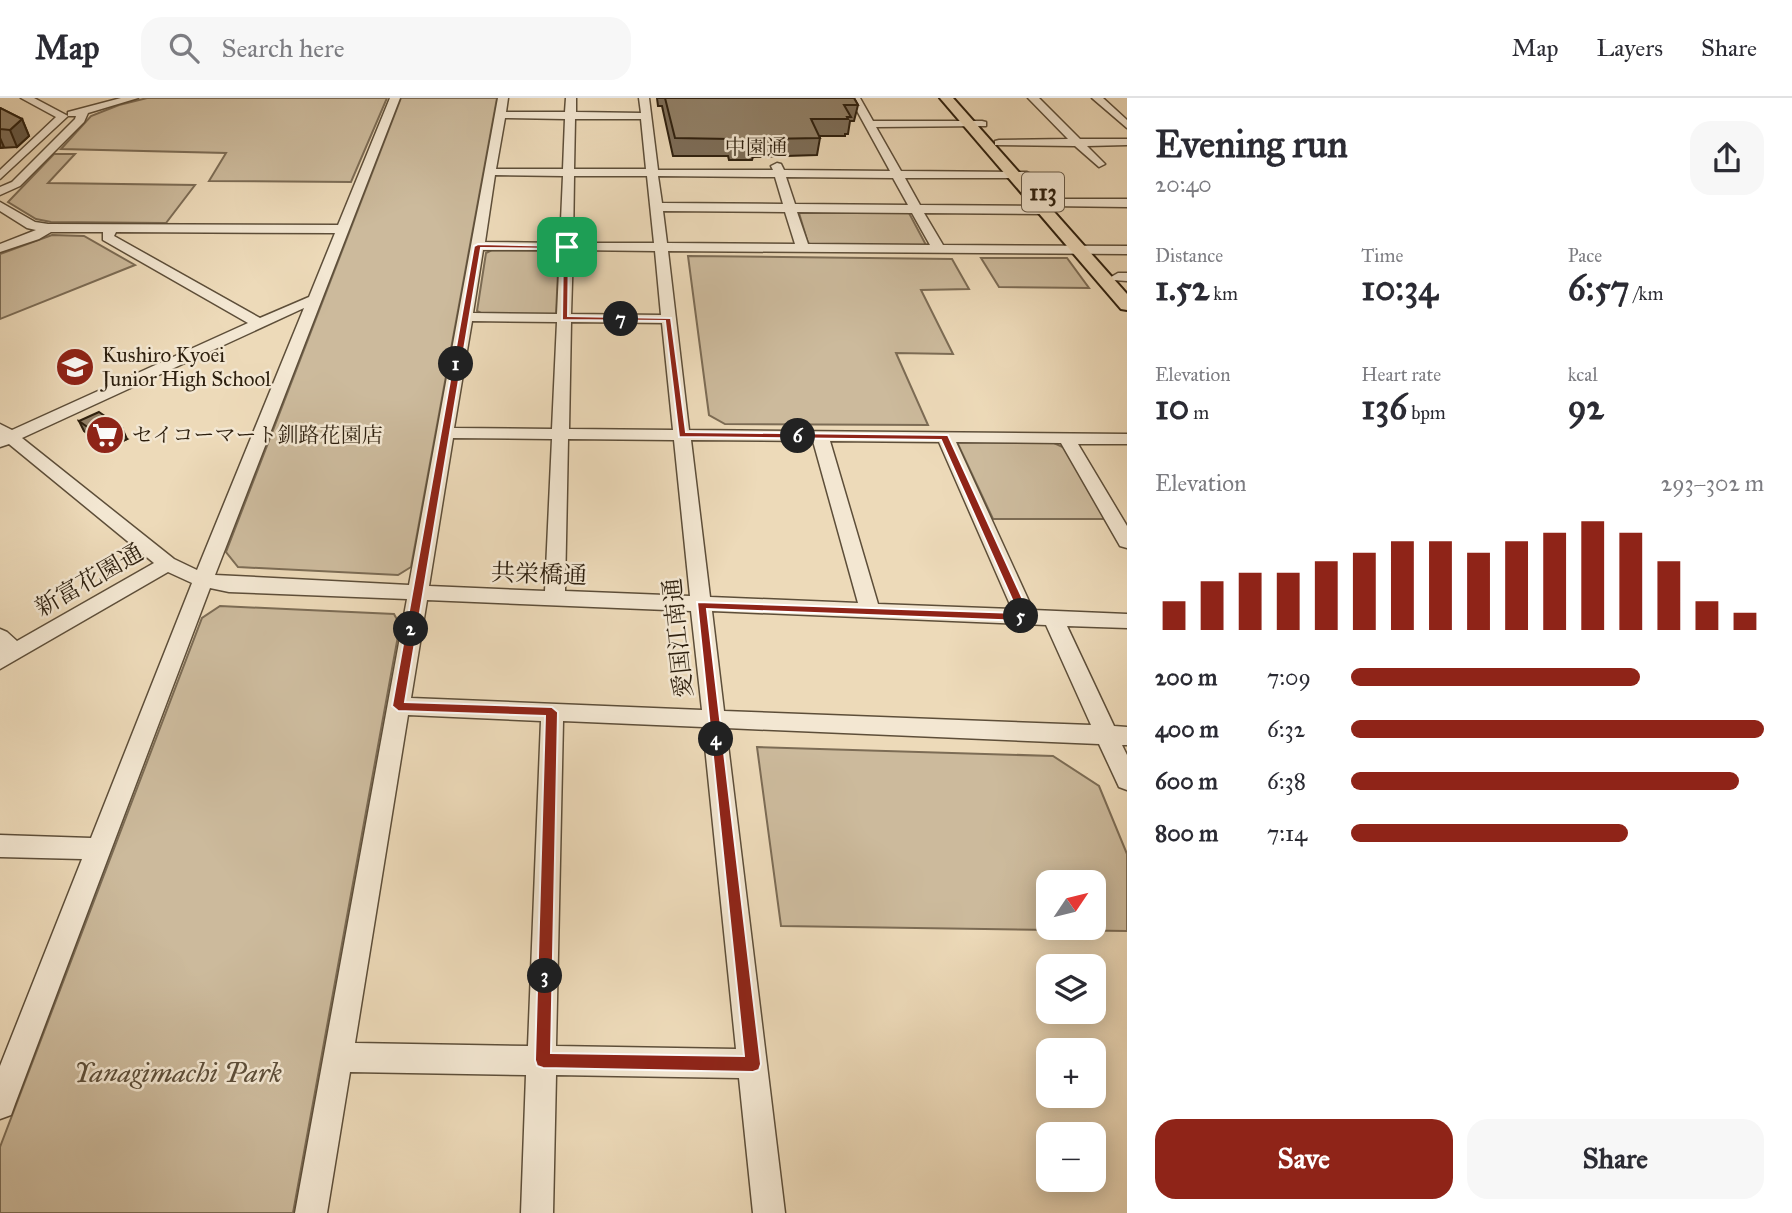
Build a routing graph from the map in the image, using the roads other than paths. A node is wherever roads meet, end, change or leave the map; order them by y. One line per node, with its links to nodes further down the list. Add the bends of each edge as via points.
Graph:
1 (26, 98): 15 (street)
2 (133, 98): 14 (street)
3 (395, 98): 40 (street)
4 (571, 98): 16 (street)
5 (855, 98): 17 (street)
6 (946, 98): 18 (main road, 113)
7 (959, 98): 18 (main road, 113)
8 (1033, 98): 22 (street)
9 (1101, 101): 11 (street); 19 (street)
10 (67, 104): 14 (street)
11 (1127, 105)
12 (501, 107): 16 (street); 24 (street)
13 (645, 107): 16 (street); 26 (street, 愛国江南通)
14 (83, 112): 15 (street); 31 (street, via 16,184)
15 (63, 116): 30 (street)
16 (570, 116): 25 (street)
17 (869, 124): 18 (street); 28 (street)
18 (975, 124): 21 (main road, 113); 29 (main road, 113)
19 (1127, 125)
20 (1127, 142): 22 (street)
21 (999, 143): 22 (street); 29 (main road, 113)
22 (1078, 143): 23 (street)
23 (1099, 163)
24 (490, 168): 25 (street, 中園通); 41 (street)
25 (570, 168): 26 (street, 中園通); 42 (street)
26 (651, 169): 27 (street, 中園通); 35 (street, 愛国江南通)
27 (778, 170): 28 (street, 中園通); 36 (street)
28 (895, 171): 29 (street, 中園通); 37 (street)
29 (1017, 171): 34 (main road, 113)
30 (0, 176)
31 (0, 191)
32 (1127, 203): 34 (street)
33 (0, 206): 38 (street, via 31,225)
34 (1048, 206): 37 (street); 47 (main road, 113)
35 (656, 207): 36 (street); 44 (street, 愛国江南通)
36 (790, 209): 37 (street); 45 (street)
37 (917, 209): 46 (street)
38 (48, 228): 39 (street); 43 (street)
39 (111, 228): 40 (street); 55 (street, via 107,237)
40 (343, 229): 50 (street)
41 (478, 246): 42 (street); 52 (street)
42 (567, 247): 44 (street); 53 (street)
43 (0, 248)
44 (660, 249): 45 (street); 54 (street, 愛国江南通)
45 (803, 249): 46 (street)
46 (939, 250): 47 (street)
47 (1086, 250): 48 (street); 49 (main road, 113); 51 (main road, 113)
48 (1127, 250)
49 (1124, 280)
50 (314, 300): 55 (street); 66 (street)
51 (1127, 305)
52 (465, 317): 53 (street); 56 (street)
53 (564, 318): 54 (street); 57 (street)
54 (669, 319): 58 (street, 愛国江南通)
55 (260, 323): 59 (street)
56 (444, 433): 57 (street); 67 (street)
57 (562, 433): 58 (street); 68 (street)
58 (682, 435): 60 (street); 69 (street, 愛国江南通)
59 (3, 436): 65 (street, 共栄橋通)
60 (820, 436): 61 (street); 70 (street)
61 (945, 437): 62 (street); 71 (street)
62 (1067, 439): 63 (street); 64 (street)
63 (1127, 439)
64 (1127, 542)
65 (167, 564): 66 (street, 共栄橋通); 75 (street, 新富花園通)
66 (203, 580): 67 (street, 共栄橋通); 82 (street)
67 (415, 594): 68 (street, 共栄橋通); 76 (street)
68 (555, 599): 69 (street, 共栄橋通)
69 (701, 605): 70 (street, 共栄橋通); 78 (street, 愛国江南通)
70 (870, 611): 71 (street, 共栄橋通)
71 (1026, 617): 72 (street, 共栄橋通)
72 (1054, 618): 73 (street, 共栄橋通); 79 (street)
73 (1127, 621)
74 (0, 637): 75 (street)
75 (8, 657)
76 (398, 706): 77 (street); 83 (street)
77 (552, 712): 78 (street); 84 (street)
78 (713, 719): 79 (street); 85 (street, 愛国江南通)
79 (1117, 736): 80 (street)
80 (1127, 780)
81 (0, 846): 82 (street)
82 (100, 849): 86 (street)
83 (340, 1057): 84 (street); 87 (street)
84 (543, 1060): 85 (street); 88 (street)
85 (753, 1064): 89 (street, 愛国江南通)
86 (0, 1104)
87 (311, 1213)
88 (537, 1213)
89 (769, 1213)

